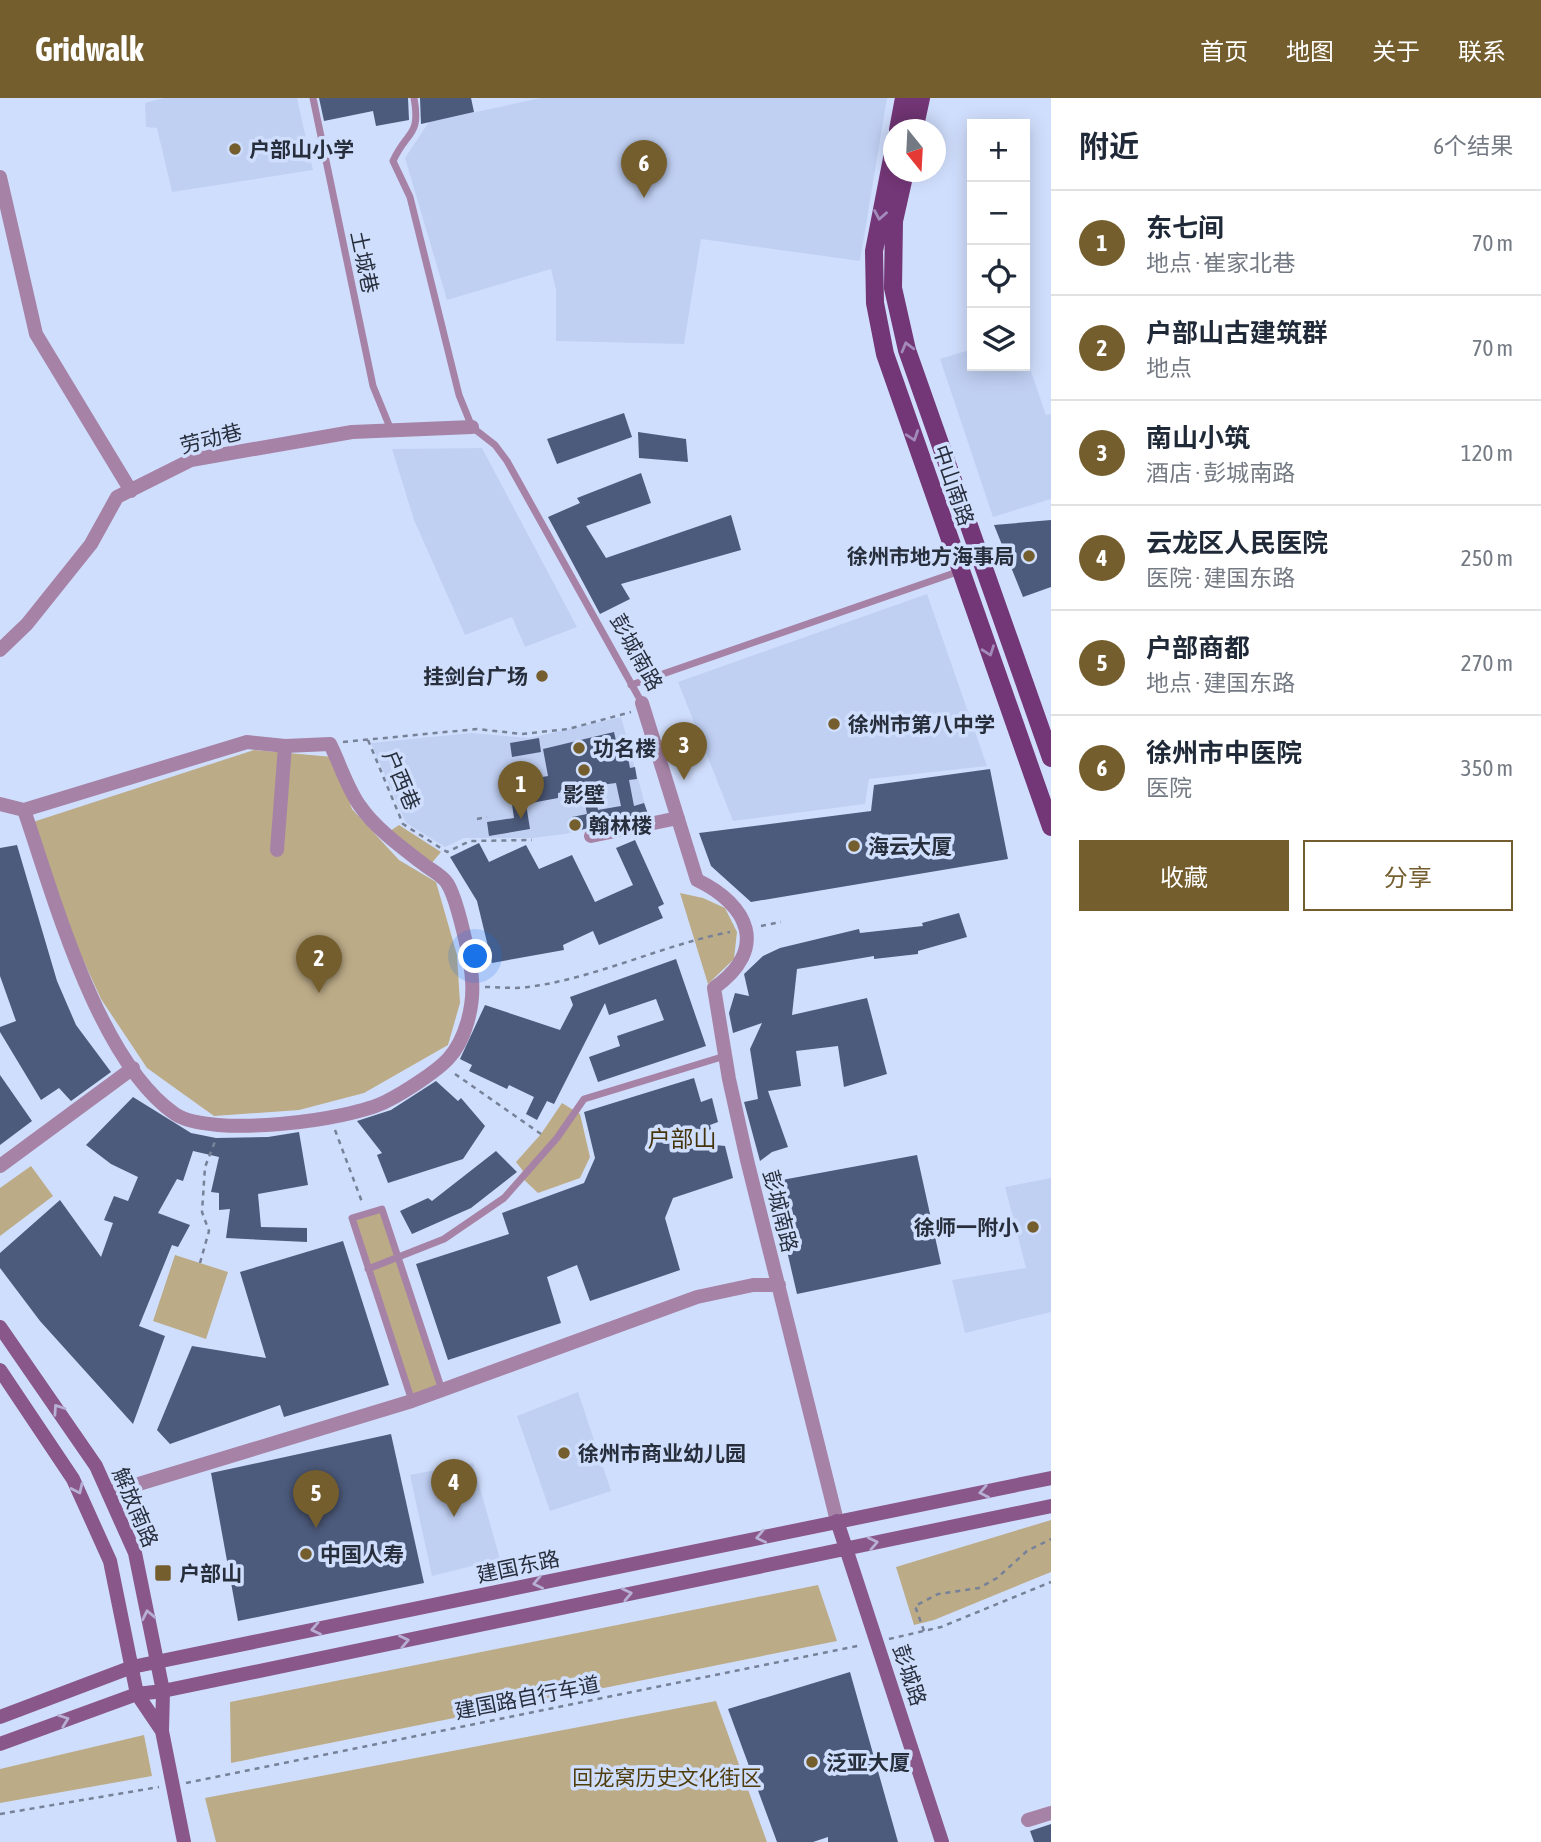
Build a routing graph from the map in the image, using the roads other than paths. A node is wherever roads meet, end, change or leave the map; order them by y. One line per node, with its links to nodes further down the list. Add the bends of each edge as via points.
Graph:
1 (313, 98): 11 (lane, 土城巷, via 373,386)
2 (414, 98): 10 (lane, 彭城南路, via 415,131 393,161 411,197 459,394)
3 (904, 98): 5 (main road)
4 (920, 98): 6 (main road)
5 (900, 119)
6 (916, 119)
7 (0, 177): 12 (street, via 36,334)
8 (887, 182): 13 (main road, 中山南路, one-way to 13, via 874,251 875,303 885,354)
9 (903, 182): 18 (main road, 中山南路, one-way to 9, via 907,350 892,288 894,221)
10 (472, 427): 11 (street, 劳动巷); 15 (lane, 彭城南路, via 507,461)
11 (391, 430): 12 (street, 劳动巷, via 352,432 191,460)
12 (131, 491): 14 (street, 劳动巷, via 117,497 90,544 27,624)
13 (960, 571): 15 (lane); 22 (main road, 中山南路, one-way to 22)
14 (0, 650)
15 (631, 685): 16 (lane, 彭城南路)
16 (643, 706): 21 (street, 彭城南路)
17 (285, 746): 20 (street, via 247,742); 24 (street); 26 (street, via 330,744 360,807 401,848 446,881 456,908 471,988 466,1029 448,1059 386,1102 332,1117 277,1124 221,1126 177,1116 147,1090)
18 (1051, 758)
19 (0, 804): 20 (street)
20 (24, 810): 26 (street, via 80,971 106,1026)
21 (678, 818): 23 (street); 25 (street, 彭城南路, via 697,880 721,891 739,910 746,929 747,941 738,964 714,988)
22 (1051, 827)
23 (591, 836)
24 (277, 849)
25 (725, 1056): 28 (lane, via 584,1099 557,1138 504,1198 443,1239); 30 (street, 彭城南路)
26 (133, 1068): 27 (street)
27 (0, 1166)
28 (399, 1259): 29 (lane); 29 (lane, via 382,1209 352,1218); 33 (lane)
29 (368, 1269): 34 (lane)
30 (779, 1285): 33 (street, via 754,1285 697,1297); 38 (street, 彭城南路)
31 (0, 1327): 36 (main road, 解放南路, one-way to 31, via 96,1466)
32 (0, 1370): 41 (main road, 解放南路, one-way to 41, via 74,1479 110,1561)
33 (442, 1391): 34 (street)
34 (412, 1401): 36 (street)
35 (1051, 1478): 38 (main road, 建国东路, one-way to 38)
36 (109, 1493): 40 (main road, 解放南路, one-way to 36, via 135,1553)
37 (1051, 1506): 39 (main road, one-way to 37)
38 (837, 1521): 39 (main road, 彭城路); 40 (main road, 建国东路, one-way to 40)
39 (846, 1548): 42 (main road, one-way to 39); 50 (main road, 彭城路)
40 (158, 1662): 41 (main road, 建国东路); 42 (main road, 解放南路)
41 (132, 1667): 43 (main road, 解放南路); 44 (main road, 建国东路)
42 (163, 1691): 43 (main road); 45 (main road, 解放南路)
43 (137, 1694): 45 (main road, 解放南路); 46 (main road, one-way to 43)
44 (0, 1717)
45 (162, 1731): 49 (main road, 解放南路)
46 (0, 1744)
47 (1051, 1813): 48 (street)
48 (1028, 1820)
49 (184, 1842)
50 (942, 1842)

